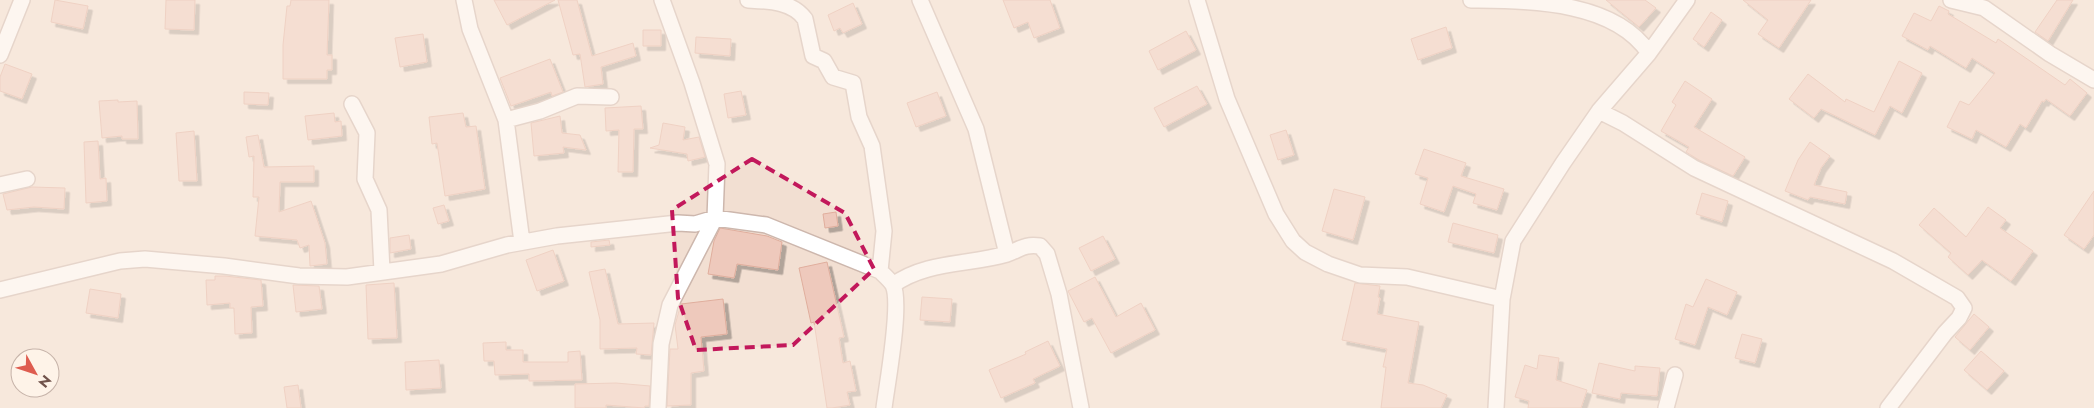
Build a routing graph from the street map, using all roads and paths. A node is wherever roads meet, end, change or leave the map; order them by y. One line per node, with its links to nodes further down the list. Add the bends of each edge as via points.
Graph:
1 (22, 0): 11 (street)
2 (464, 0): 16 (street, via 470,29)
3 (662, 0): 19 (street, via 717,164)
4 (748, 0): 23 (street, via 780,3 802,15 813,56 824,60 833,77 853,83 859,117 872,146 884,231)
5 (920, 0): 21 (street, via 976,129)
6 (1197, 0): 26 (street, via 1226,99 1276,214 1293,241 1305,252 1328,264 1360,275 1407,277)
7 (1470, 0): 10 (street, via 1565,4 1601,15 1632,34)
8 (1687, 0): 10 (street)
9 (1951, 0): 12 (street, via 1984,8)
10 (1649, 53): 15 (street)
11 (0, 55)
12 (2094, 80)
13 (611, 97): 16 (street, via 577,96)
14 (352, 104): 22 (street, via 368,133 365,179 379,210)
15 (1599, 111): 26 (street, via 1513,241); 33 (street, via 1694,168 1893,261 1958,298 1964,308 1959,318)
16 (506, 120): 20 (street)
17 (27, 180): 18 (street)
18 (0, 185)
19 (715, 218): 20 (street, via 695,224 678,223); 23 (street, via 766,225); 28 (street, via 670,305 661,344)
20 (522, 242): 22 (street, via 441,264)
21 (1007, 254): 24 (street, via 933,268 906,276); 30 (street, via 1027,245 1040,246 1047,254 1063,313)
22 (382, 271): 25 (street, via 347,277 299,276 224,266 120,260)
23 (880, 271): 24 (street)
24 (893, 285): 29 (street, via 897,305)
25 (0, 290)
26 (1502, 299): 31 (street)
27 (1675, 375): 32 (street)
28 (658, 408)
29 (884, 408)
30 (1081, 408)
31 (1496, 408)
32 (1666, 408)
33 (1888, 408)

